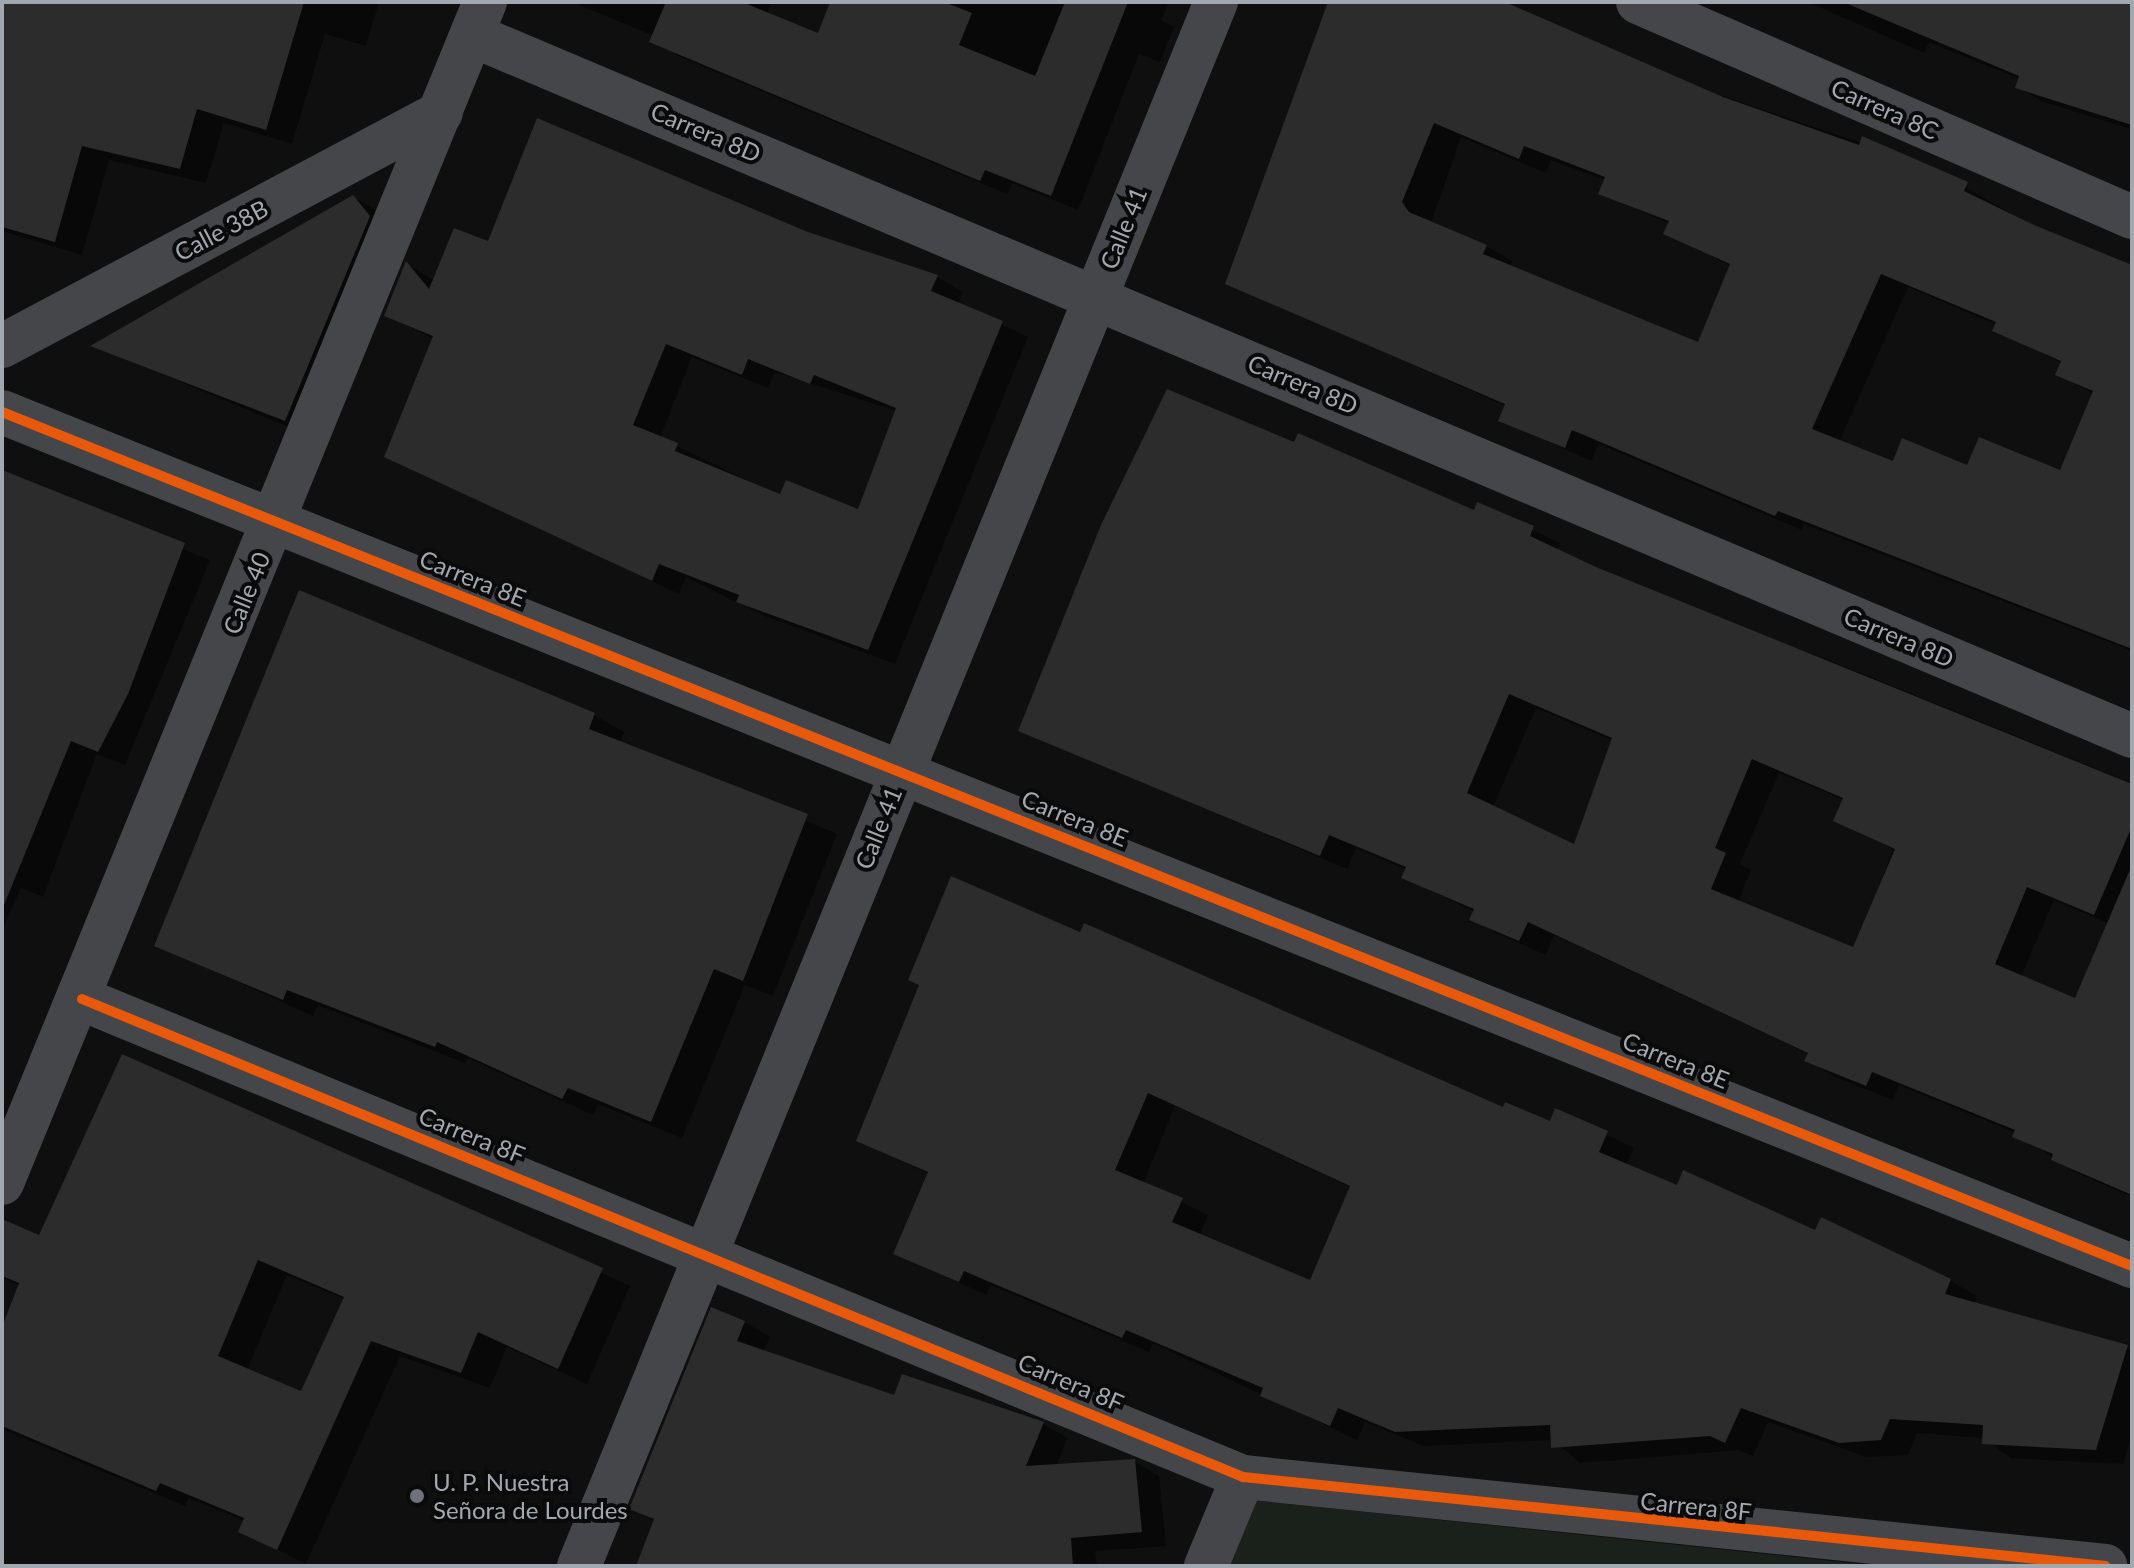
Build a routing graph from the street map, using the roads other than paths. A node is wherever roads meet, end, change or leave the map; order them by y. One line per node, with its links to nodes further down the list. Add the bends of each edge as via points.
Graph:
1 (1216, 2): 6 (street, Calle 41)
2 (1638, 2): 5 (street, Carrera 8C)
3 (479, 18): 4 (street, Calle 40); 6 (street, Carrera 8D)
4 (441, 113): 7 (street, Calle 38B); 9 (street, Calle 40)
5 (2132, 217)
6 (1095, 295): 10 (street, Carrera 8D); 11 (street, Calle 41)
7 (2, 346)
8 (2, 412): 9 (street, Carrera 8E)
9 (276, 521): 11 (street, Carrera 8E); 12 (street, Calle 40)
10 (2132, 736)
11 (902, 769): 14 (street, Calle 41); 15 (street, Carrera 8E)
12 (82, 999): 13 (street, Calle 40); 14 (street, Carrera 8F)
13 (2, 1183)
14 (704, 1250): 16 (street, Carrera 8F); 18 (street, Calle 41)
15 (2132, 1266)
16 (1243, 1477): 19 (street); 20 (street, Carrera 8F)
17 (2132, 1550): 21 (street)
18 (579, 1566)
19 (1206, 1566)
20 (2105, 1566)
21 (2127, 1566)

